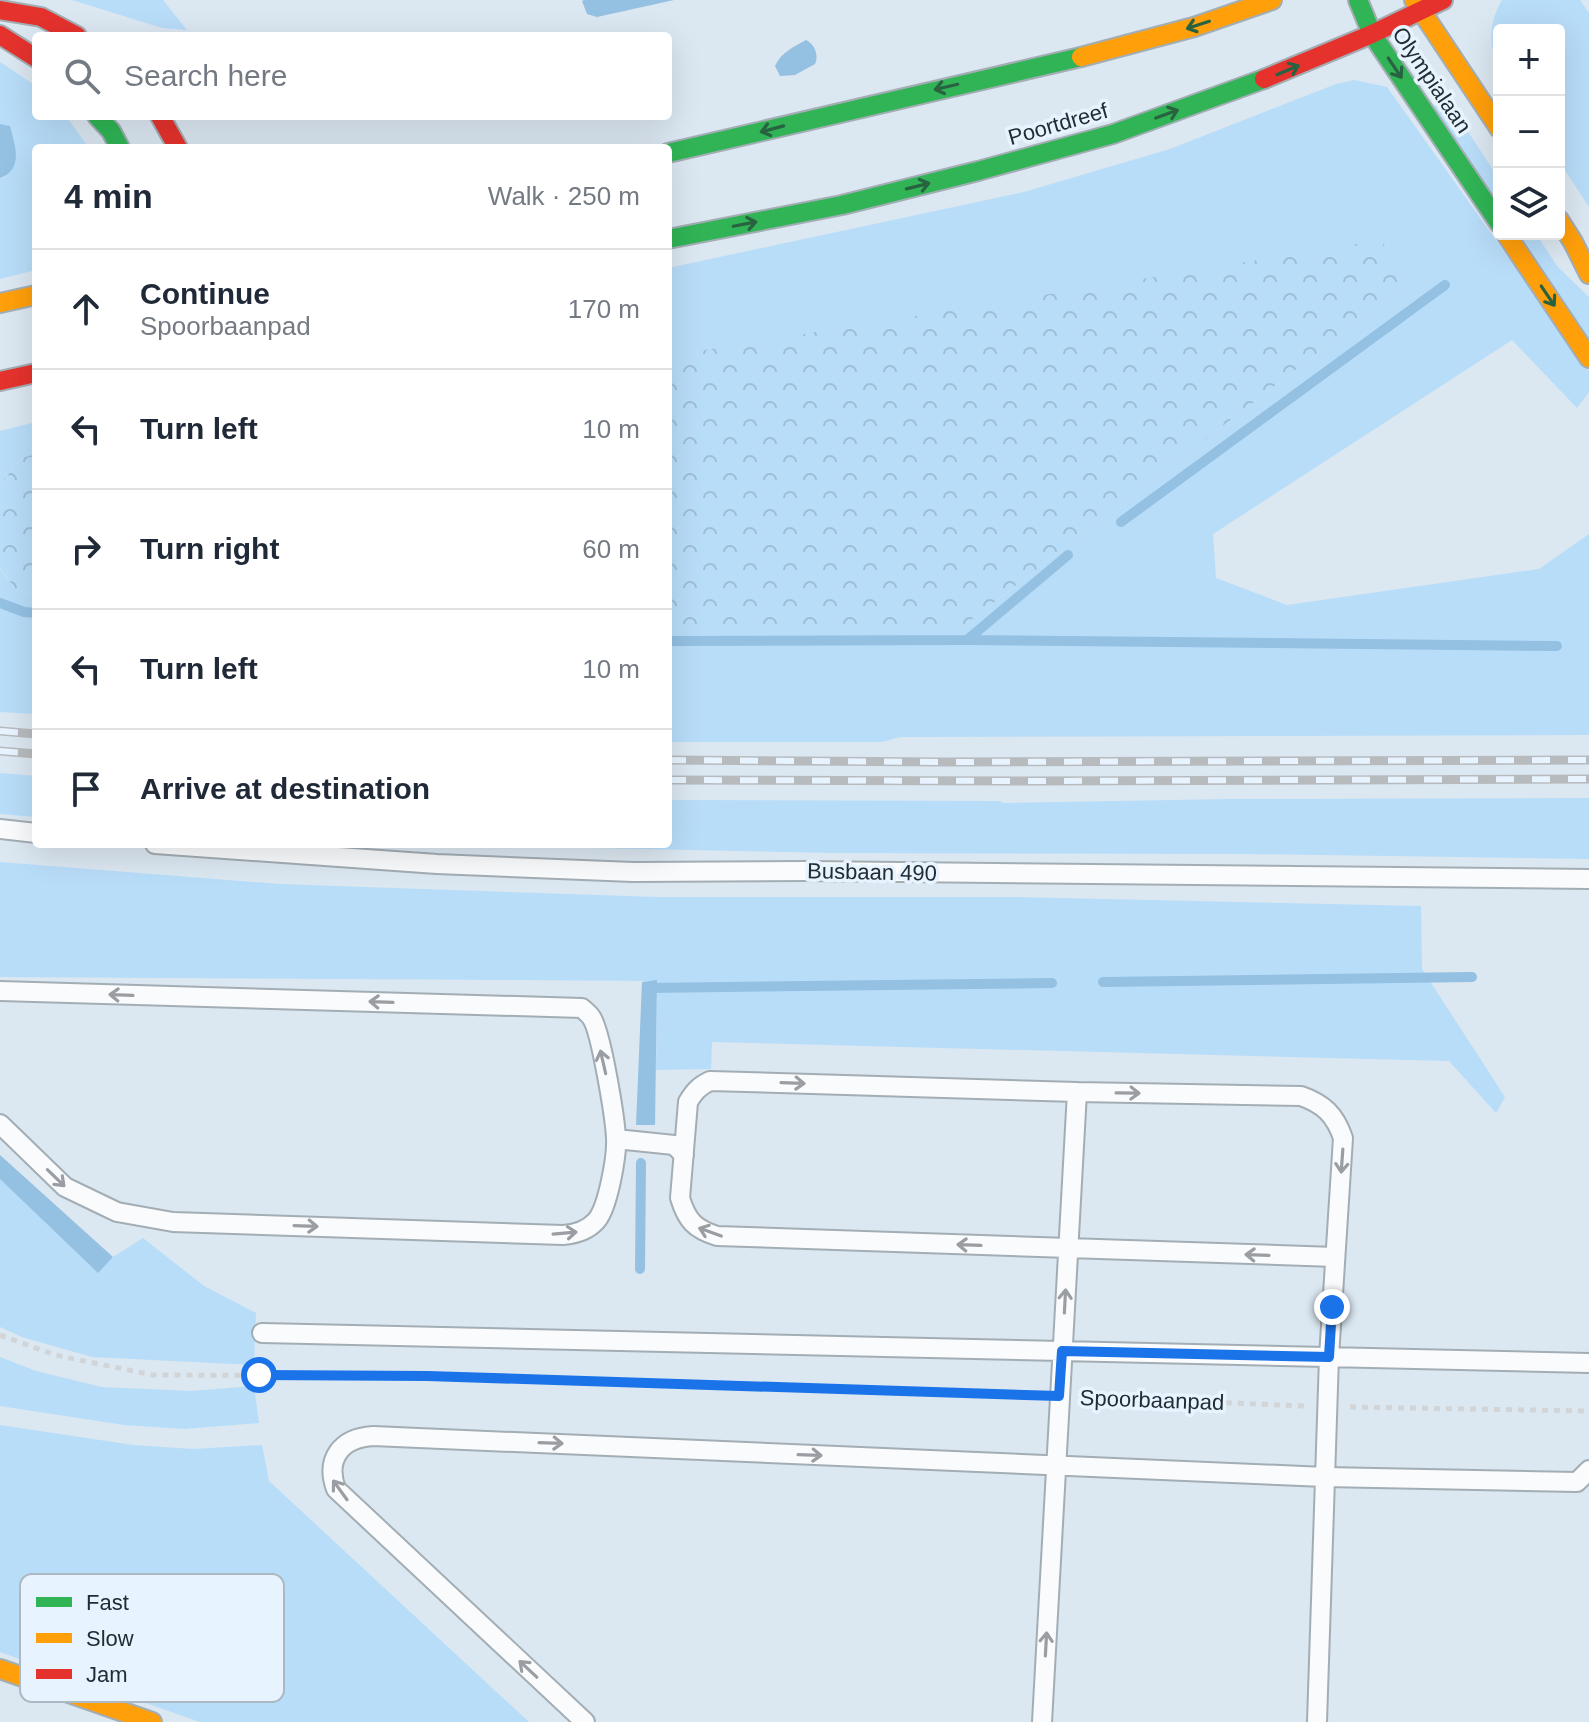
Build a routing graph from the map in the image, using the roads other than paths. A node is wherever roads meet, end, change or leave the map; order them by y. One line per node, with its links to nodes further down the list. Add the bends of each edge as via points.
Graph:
1 (1272, 0): 15 (main road, one-way to 15, via 1191,28)
2 (1358, 0): 7 (main road, Olympialaan)
3 (1443, 0): 4 (main road, Poortdreef)
4 (1418, 5): 7 (main road, Poortdreef); 10 (main road, Olympialaan)
5 (0, 10): 6 (main road, via 41,17)
6 (69, 32)
7 (1372, 34): 16 (main road, Olympialaan, one-way to 16); 18 (main road, Poortdreef, one-way to 7, via 842,205 1113,134)
8 (0, 35): 9 (main road)
9 (32, 55)
10 (1493, 119)
11 (101, 120): 13 (main road)
12 (162, 120): 14 (main road)
13 (118, 144)
14 (176, 144)
15 (672, 152)
16 (1493, 214)
17 (1565, 229): 20 (main road)
18 (672, 238)
19 (1510, 240): 23 (main road, one-way to 23)
20 (1589, 274)
21 (32, 296): 22 (main road)
22 (0, 303)
23 (1589, 358)
24 (32, 374): 25 (main road)
25 (0, 381)
26 (0, 829): 27 (lane)
27 (32, 833)
28 (211, 848): 29 (lane, Busbaan 490, via 633,872)
29 (1589, 879)
30 (0, 991): 33 (lane, one-way to 30, via 593,1018 582,1008)
31 (1077, 1092): 34 (lane, one-way to 31, via 688,1102 710,1081); 35 (lane); 36 (lane, one-way to 36, via 1301,1096 1316,1101 1329,1110 1343,1138)
32 (0, 1124): 33 (lane, one-way to 33, via 65,1187 117,1212 173,1222 563,1235 587,1229 603,1210)
33 (616, 1139): 34 (lane, via 674,1145)
34 (684, 1155): 35 (lane, one-way to 34, via 717,1236 704,1232 684,1212)
35 (1068, 1248): 36 (lane, one-way to 35); 38 (lane, one-way to 35)
36 (1335, 1257): 39 (lane)
37 (262, 1333): 38 (lane)
38 (1062, 1351): 39 (lane); 41 (lane)
39 (1329, 1357): 40 (lane); 43 (lane)
40 (1589, 1363)
41 (1056, 1465): 43 (lane); 48 (lane, one-way to 41, via 336,1489 332,1467 342,1447 361,1436 373,1436); 49 (lane, one-way to 41)
42 (1589, 1470): 43 (lane, via 1577,1482)
43 (1325, 1477): 50 (lane)
44 (0, 1669): 45 (main road)
45 (20, 1676)
46 (95, 1702): 47 (main road)
47 (152, 1722)
48 (585, 1722)
49 (1042, 1722)
50 (1317, 1722)

